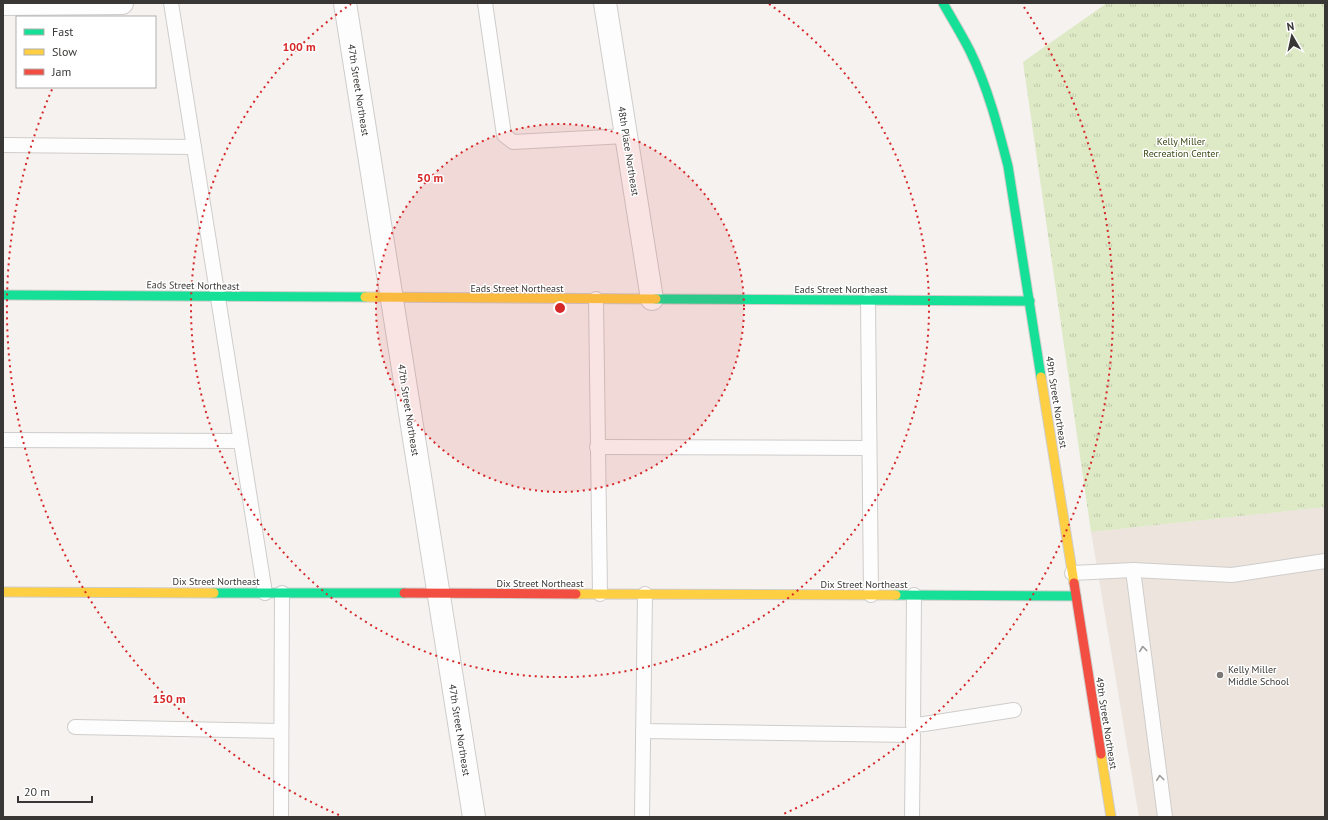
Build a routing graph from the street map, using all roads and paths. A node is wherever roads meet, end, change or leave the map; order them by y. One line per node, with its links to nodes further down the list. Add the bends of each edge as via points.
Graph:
1 (122, 3): 7 (street)
2 (171, 3): 10 (lane)
3 (345, 3): 13 (street, 47th Street Northeast)
4 (485, 3): 8 (lane, via 504,135 513,142)
5 (605, 3): 8 (street, 48th Place Northeast)
6 (943, 3): 17 (street, 49th Street Northeast, via 971,53 1000,132 1011,182)
7 (3, 4)
8 (626, 136): 15 (street, 48th Place Northeast)
9 (3, 145): 10 (lane)
10 (194, 147): 12 (lane)
11 (3, 295): 12 (street, Eads Street Northeast)
12 (217, 296): 13 (street, Eads Street Northeast); 19 (lane)
13 (392, 298): 14 (street, Eads Street Northeast); 28 (street, 47th Street Northeast)
14 (596, 299): 15 (street, Eads Street Northeast); 20 (lane)
15 (652, 300): 16 (street, Eads Street Northeast)
16 (868, 301): 17 (street, Eads Street Northeast); 21 (lane)
17 (1030, 301): 24 (street, 49th Street Northeast)
18 (3, 440): 19 (lane)
19 (240, 441): 26 (lane)
20 (597, 448): 21 (lane); 29 (lane)
21 (869, 448): 31 (lane)
22 (1325, 561): 23 (lane, via 1232,575)
23 (1133, 570): 24 (lane); 44 (lane, one-way to 23)
24 (1072, 572): 33 (street, 49th Street Northeast)
25 (3, 592): 26 (street, Dix Street Northeast)
26 (265, 593): 27 (street, Dix Street Northeast)
27 (282, 593): 28 (street, Dix Street Northeast); 37 (lane)
28 (438, 593): 29 (street, Dix Street Northeast); 40 (street, 47th Street Northeast)
29 (600, 594): 30 (street, Dix Street Northeast)
30 (645, 594): 31 (street, Dix Street Northeast); 38 (lane)
31 (871, 595): 32 (street, Dix Street Northeast)
32 (914, 595): 33 (street, Dix Street Northeast); 36 (lane)
33 (1076, 596): 43 (street, 49th Street Northeast)
34 (1014, 710): 36 (lane, via 924,724)
35 (75, 727): 37 (lane)
36 (913, 730): 38 (lane); 42 (lane)
37 (281, 731): 39 (lane)
38 (643, 731): 41 (lane)
39 (281, 817)
40 (474, 817)
41 (642, 817)
42 (912, 817)
43 (1111, 817)
44 (1165, 817)

